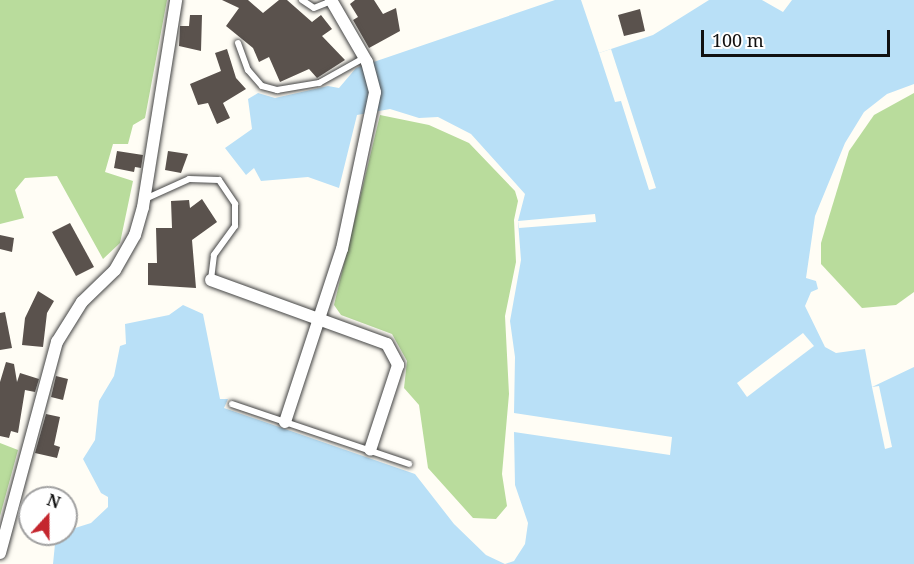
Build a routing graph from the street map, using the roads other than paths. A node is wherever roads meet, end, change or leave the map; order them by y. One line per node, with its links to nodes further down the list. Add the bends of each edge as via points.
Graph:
1 (176, 0): 6 (street)
2 (302, 0): 3 (lane, via 314,8)
3 (331, 0): 5 (street)
4 (238, 43): 5 (lane, via 248,70 262,86 277,90 319,82)
5 (366, 60): 8 (street, via 375,92 371,116 342,249)
6 (144, 200): 7 (lane, via 189,179 219,180 235,204 235,226 214,255); 13 (street, via 127,254 82,302 57,342)
7 (211, 280): 8 (street)
8 (321, 318): 10 (street); 11 (street, via 382,339 398,365)
9 (232, 404): 10 (lane)
10 (285, 422): 11 (lane)
11 (370, 450): 12 (lane)
12 (409, 464)
13 (0, 553)

